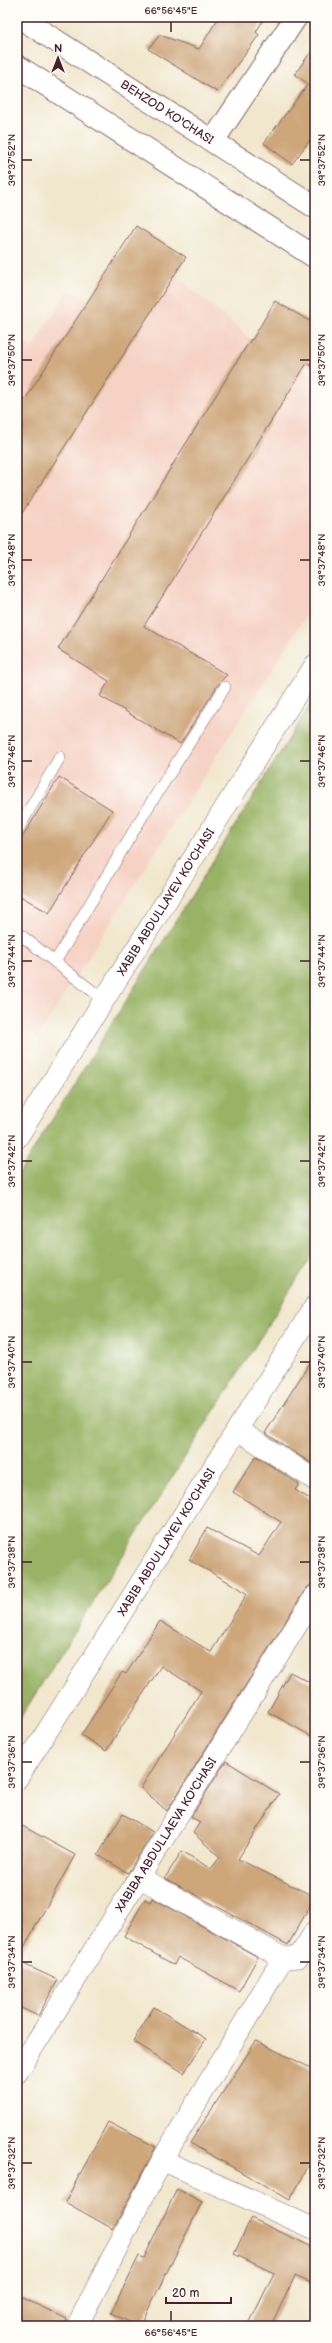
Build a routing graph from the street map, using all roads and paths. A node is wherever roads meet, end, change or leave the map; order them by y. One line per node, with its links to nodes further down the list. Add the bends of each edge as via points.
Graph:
1 (19, 17): 4 (street, BEHZOD KO'CHASI)
2 (296, 17): 4 (street)
3 (17, 66): 6 (street)
4 (213, 141): 5 (street, BEHZOD KO'CHASI)
5 (315, 207)
6 (315, 257)
7 (315, 666): 13 (street, XABIB ABDULLAYEV KO'CHASI)
8 (225, 687): 12 (lane, via 145,812)
9 (60, 757): 10 (lane)
10 (17, 831)
11 (17, 932): 12 (lane)
12 (55, 962): 13 (lane)
13 (104, 1000): 14 (street, XABIB ABDULLAYEV KO'CHASI)
14 (17, 1138)
15 (315, 1306): 16 (street, XABIB ABDULLAYEV KO'CHASI)
16 (238, 1430): 17 (street); 19 (street, XABIB ABDULLAYEV KO'CHASI)
17 (315, 1480)
18 (315, 1596): 20 (street, XABIBA ABDULLAEVA KO'CHASI)
19 (17, 1779)
20 (139, 1877): 22 (street); 23 (street, XABIBA ABDULLAEVA KO'CHASI)
21 (315, 1930): 22 (street)
22 (299, 1960): 24 (street)
23 (17, 2073)
24 (162, 2160): 25 (street); 26 (street)
25 (315, 2229)
26 (77, 2326)

